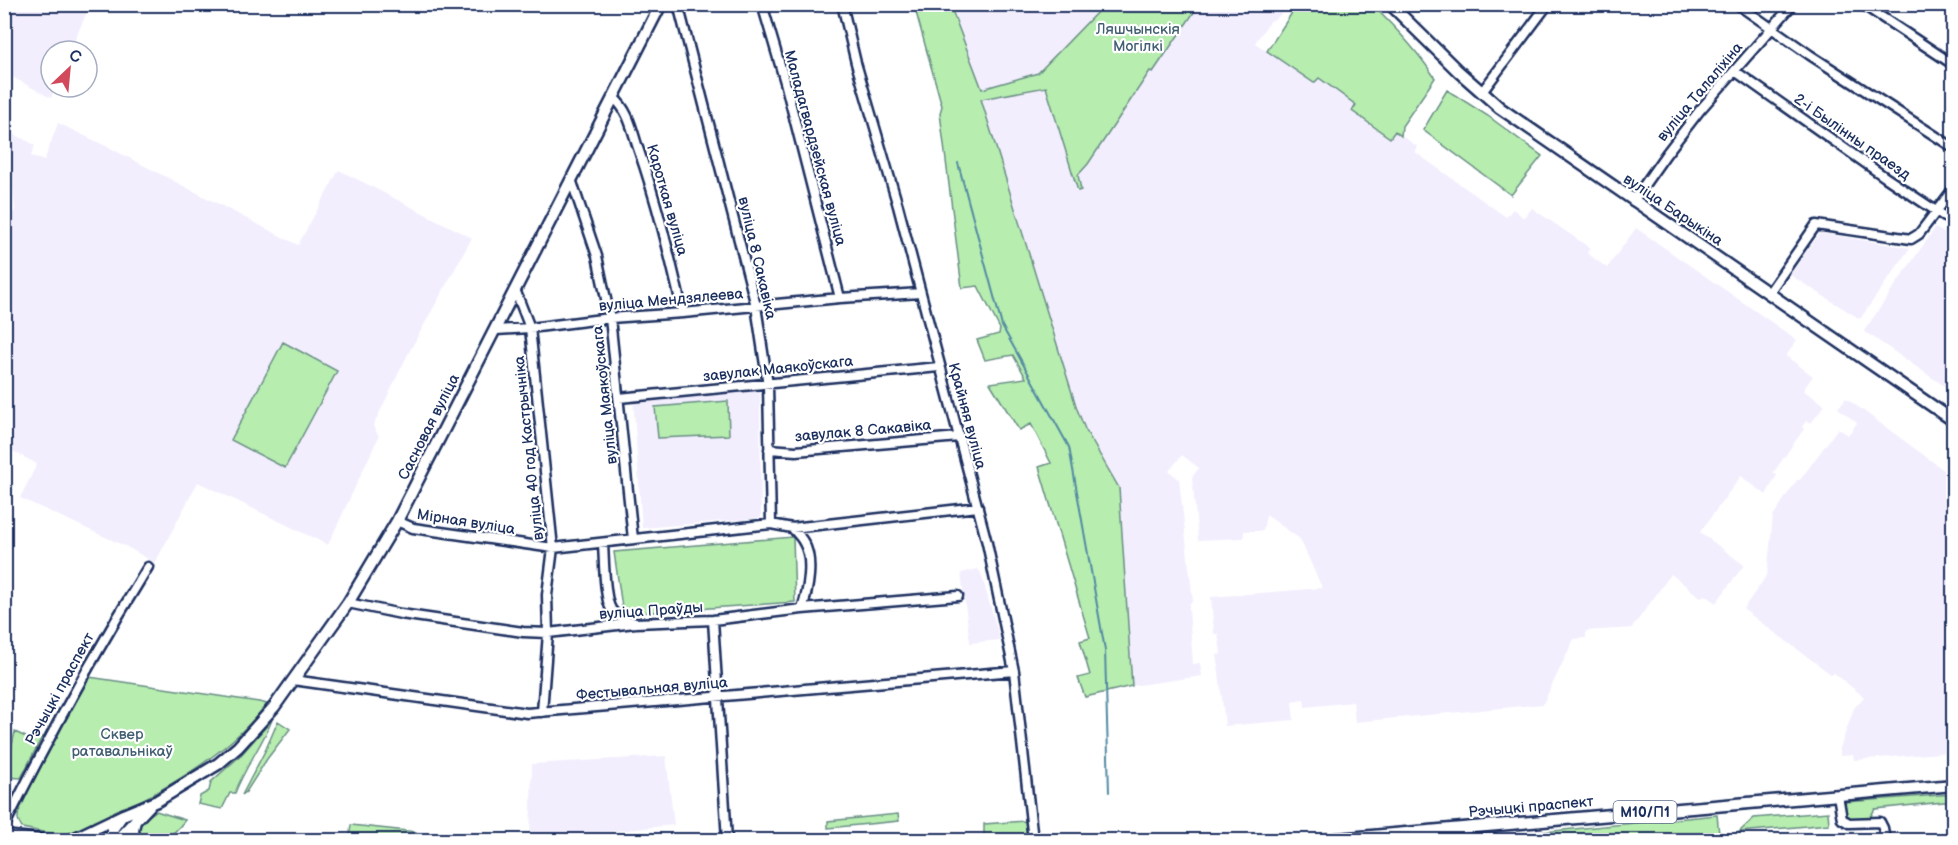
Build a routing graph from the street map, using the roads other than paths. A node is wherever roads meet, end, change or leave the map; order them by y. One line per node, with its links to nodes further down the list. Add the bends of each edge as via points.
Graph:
1 (662, 4): 14 (main road, Сасновая вуліца)
2 (678, 4): 25 (street, вуліца 8 Сакавіка)
3 (762, 4): 24 (street, Маладагвардзейская вуліца)
4 (842, 4): 22 (street, Крайняя вуліца)
5 (1390, 4): 13 (main road, вуліца Барыкіна)
6 (1548, 4): 13 (street)
7 (1737, 4): 10 (street)
8 (1793, 4): 10 (street, вуліца Талаліхіна)
9 (1862, 4): 11 (street)
10 (1773, 28): 12 (street, вуліца Талаліхіна); 15 (street)
11 (1953, 65)
12 (1735, 71): 18 (street, вуліца Талаліхіна, via 1700,110); 19 (street, 2-і Былінны праезд)
13 (1482, 92): 18 (main road, вуліца Барыкіна)
14 (614, 98): 16 (main road, Сасновая вуліца); 26 (street, Кароткая вуліца, via 631,124 650,181)
15 (1953, 148)
16 (572, 182): 21 (main road, Сасновая вуліца); 27 (street, вуліца Маякоўскага, via 597,256)
17 (1953, 188): 19 (street)
18 (1633, 201): 23 (main road, вуліца Барыкіна)
19 (1936, 212): 20 (street, 2-і Былінны праезд); 23 (street, via 1911,239 1816,225)
20 (1953, 223)
21 (516, 292): 28 (street, вуліца 40 год Кастрычніка); 29 (main road, Сасновая вуліца)
22 (921, 293): 24 (street, вуліца Мендзялеева); 30 (street, Крайняя вуліца)
23 (1768, 294): 33 (main road, вуліца Барыкіна)
24 (840, 298): 25 (street, вуліца Мендзялеева)
25 (756, 306): 26 (street, вуліца Мендзялеева); 31 (street, вуліца 8 Сакавіка)
26 (683, 313): 27 (street, вуліца Мендзялеева)
27 (610, 318): 28 (street, вуліца Мендзялеева); 32 (street, вуліца Маякоўскага)
28 (530, 328): 29 (street, вуліца Мендзялеева); 42 (street, вуліца 40 год Кастрычніка)
29 (496, 330): 37 (main road, Сасновая вуліца)
30 (939, 367): 31 (street, завулак Маякоўскага); 34 (street, Крайняя вуліца)
31 (768, 385): 32 (street, завулак Маякоўскага); 35 (street, вуліца 8 Сакавіка)
32 (619, 398): 40 (street, вуліца Маякоўскага)
33 (1953, 421)
34 (959, 437): 35 (street, завулак 8 Сакавіка, via 796,451); 36 (street, Крайняя вуліца)
35 (769, 449): 38 (street, вуліца 8 Сакавіка)
36 (978, 507): 39 (street, Мірная вуліца); 50 (street, Крайняя вуліца)
37 (397, 521): 42 (street, Мірная вуліца, via 413,528); 45 (main road, Сасновая вуліца)
38 (771, 524): 39 (street, Мірная вуліца); 40 (street, Мірная вуліца)
39 (792, 528): 46 (street, via 808,553 808,590)
40 (633, 539): 41 (street, Мірная вуліца)
41 (603, 543): 42 (street, Мірная вуліца); 48 (street, via 611,610)
42 (553, 548): 49 (street, вуліца 40 год Кастрычніка, via 547,595)
43 (148, 567): 59 (street, Рэчыцкі праспект, via 101,645)
44 (958, 596): 46 (street, вуліца Праўды)
45 (348, 603): 49 (street, вуліца Праўды, via 513,631); 51 (main road, Сасновая вуліца)
46 (802, 609): 47 (street, вуліца Праўды)
47 (713, 620): 48 (street, вуліца Праўды); 52 (street)
48 (635, 623): 49 (street, вуліца Праўды)
49 (548, 633): 53 (street, вуліца 40 год Кастрычніка)
50 (1014, 671): 52 (street, Фестывальная вуліца); 67 (street, Крайняя вуліца)
51 (293, 680): 53 (street, Фестывальная вуліца); 56 (main road, Сасновая вуліца, via 238,747 218,764)
52 (718, 697): 53 (street, Фестывальная вуліца); 66 (street)
53 (542, 712)
54 (1953, 785): 55 (main road, Рэчыцкі праспект / М10/П1)
55 (1838, 795): 68 (main road, Рэчыцкі праспект / М10/П1); 69 (street, via 1842,819 1849,823 1880,822)
56 (150, 805): 57 (main road, Сасновая вуліца); 58 (main road, Сасновая вуліца)
57 (123, 815): 62 (main road, Сасновая вуліца); 63 (main road)
58 (135, 821): 64 (main road, Сасновая вуліца); 65 (main road)
59 (4, 827)
60 (4, 836): 61 (main road)
61 (41, 840)
62 (71, 840)
63 (110, 840)
64 (117, 840)
65 (134, 840)
66 (727, 840)
67 (1033, 840)
68 (1326, 840)
69 (1885, 840)

